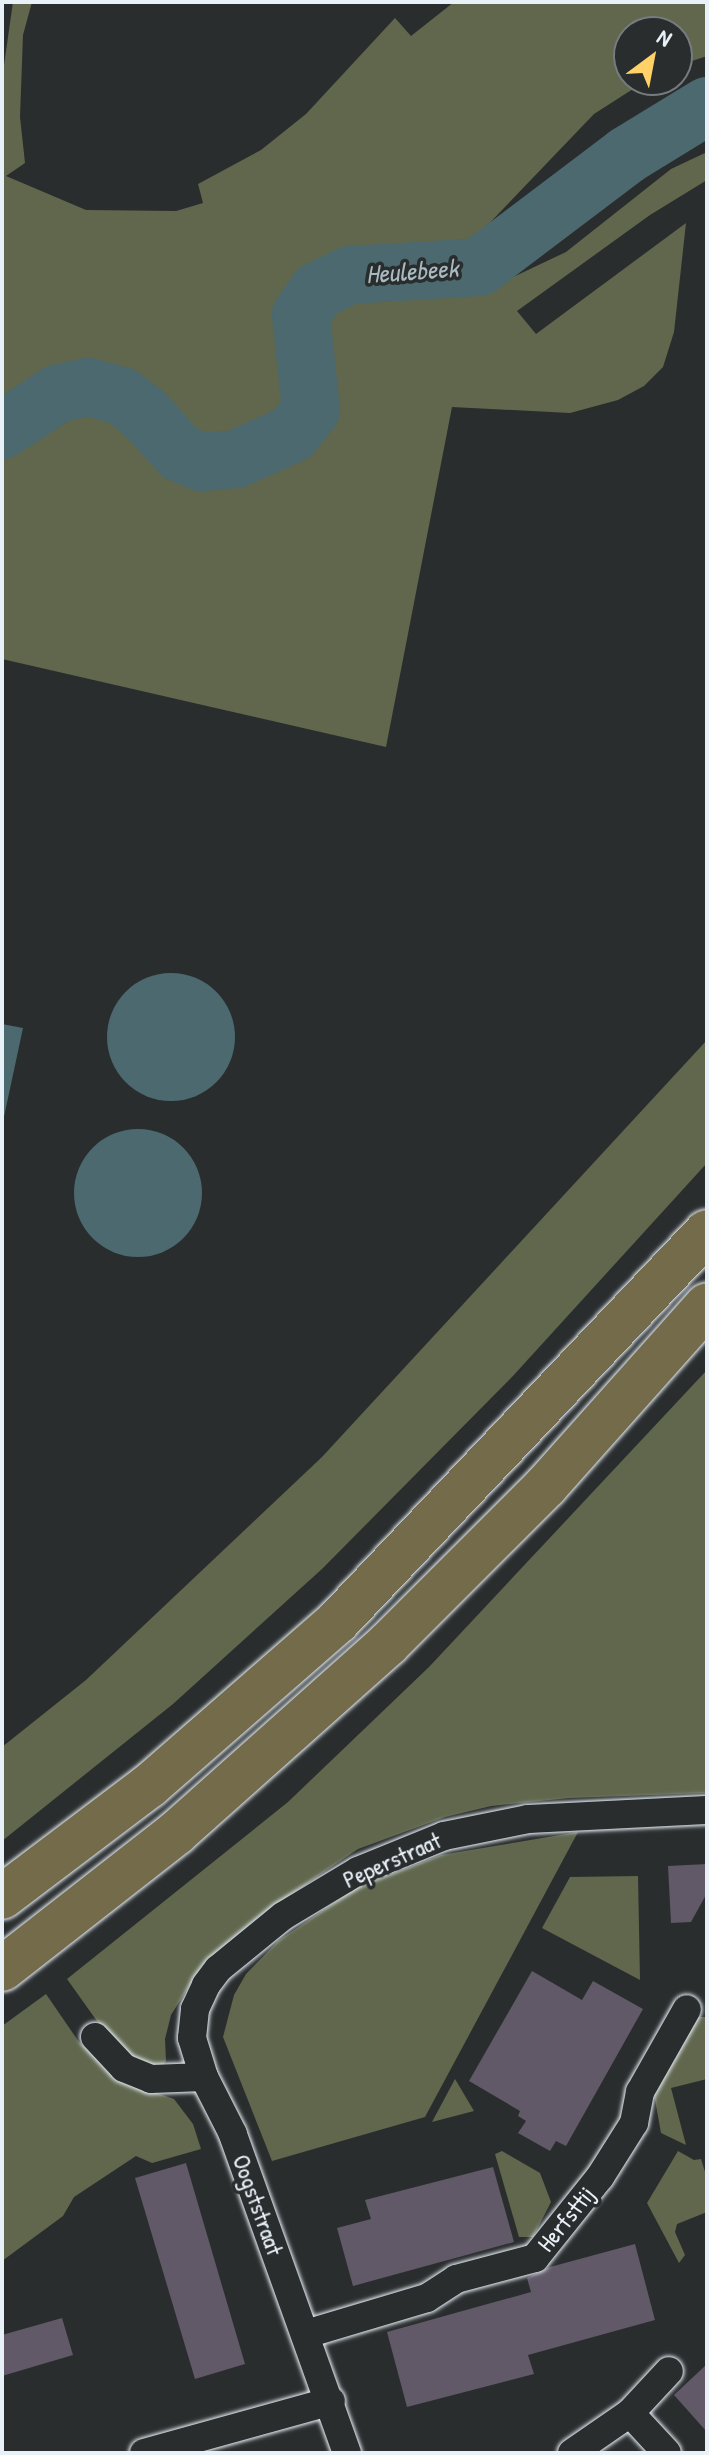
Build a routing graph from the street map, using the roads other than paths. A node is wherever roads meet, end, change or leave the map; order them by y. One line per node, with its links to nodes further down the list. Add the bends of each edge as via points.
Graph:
1 (707, 1232): 4 (highway, via 338,1621 149,1786)
2 (707, 1305): 5 (highway, via 546,1486 388,1644 176,1833)
3 (707, 1810): 8 (street, Peperstraat, via 528,1819 444,1836 358,1871 283,1916 206,1985 195,2009 192,2038)
4 (2, 1897)
5 (2, 1969)
6 (687, 2009): 9 (street, Herfsttij, via 640,2092 634,2123 600,2177 535,2258 456,2279 427,2298)
7 (95, 2037): 8 (street, via 124,2068 151,2079)
8 (204, 2077): 9 (street, Oogststraat, via 233,2134)
9 (306, 2334): 11 (street, Oogststraat)
10 (669, 2371): 12 (street)
11 (331, 2401): 13 (street); 14 (street, Oogststraat)
12 (630, 2413): 15 (street); 16 (street)
13 (144, 2453)
14 (347, 2453)
15 (572, 2453)
16 (667, 2453)

